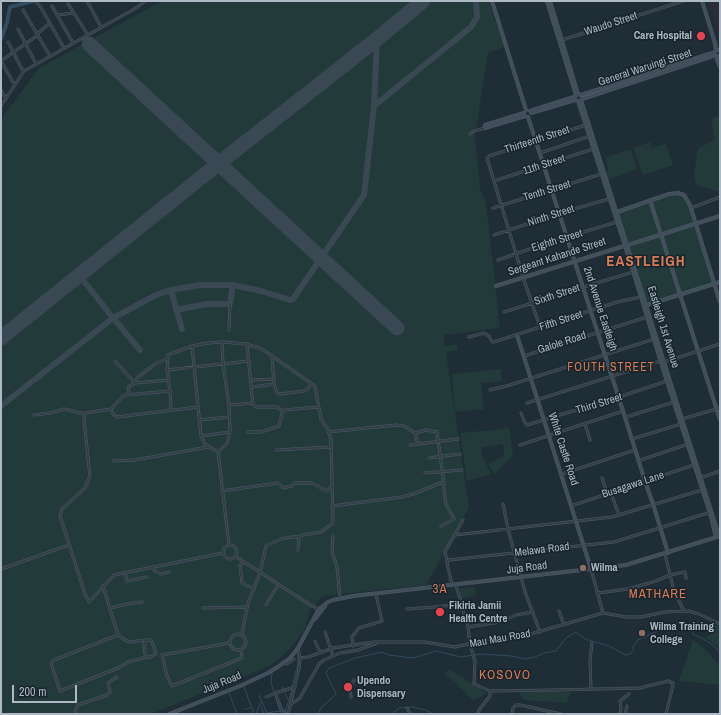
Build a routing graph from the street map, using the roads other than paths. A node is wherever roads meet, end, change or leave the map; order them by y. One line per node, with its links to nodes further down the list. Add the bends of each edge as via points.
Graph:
1 (35, 1): 13 (street)
2 (87, 1): 14 (street)
3 (145, 1): 14 (street)
4 (492, 1): 37 (main road, 2nd Avenue Eastleigh)
5 (548, 1): 18 (main road); 33 (main road)
6 (683, 1): 18 (street, Waudo Street)
7 (702, 1): 23 (main road)
8 (68, 4): 11 (street)
9 (52, 6): 12 (street)
10 (23, 10): 16 (street)
11 (74, 13): 12 (street); 17 (street)
12 (57, 16): 21 (street)
13 (50, 24): 16 (street); 22 (street)
14 (101, 27): 17 (street)
15 (18, 29): 20 (street)
16 (38, 34): 20 (street); 25 (street)
17 (88, 35): 21 (street)
18 (562, 40): 33 (main road)
19 (8, 42): 24 (street)
20 (26, 43): 24 (street); 28 (street)
21 (73, 44): 22 (street)
22 (64, 48): 25 (street)
23 (719, 50): 26 (main road)
24 (13, 52): 27 (street); 30 (street)
25 (50, 56): 28 (street)
26 (717, 56): 29 (main road); 33 (main road, General Waruingi Street)
27 (1, 61): 31 (street)
28 (36, 64): 30 (street)
29 (720, 67)
30 (24, 71): 31 (street)
31 (15, 85): 34 (street)
32 (1, 90): 34 (street)
33 (578, 98): 36 (main road, General Waruingi Street); 38 (main road, Eastleigh 1st Avenue); 56 (main road, Eastleigh 1st Avenue)
34 (6, 99): 35 (street)
35 (1, 106)
36 (531, 112): 37 (main road); 37 (main road)
37 (526, 114): 39 (main road); 42 (main road, 2nd Avenue Eastleigh)
38 (586, 125): 41 (main road, Eastleigh 1st Avenue); 42 (street, Thirteenth Street)
39 (485, 128): 40 (street)
40 (470, 134)
41 (590, 136): 43 (main road, Eastleigh 1st Avenue); 44 (street)
42 (536, 141): 44 (main road, 2nd Avenue Eastleigh); 47 (street, Thirteenth Street, via 489,156 487,161)
43 (594, 149): 45 (street, 11th Street); 46 (main road, Eastleigh 1st Avenue)
44 (540, 153): 45 (main road, 2nd Avenue Eastleigh)
45 (544, 165): 47 (street, 11th Street); 48 (main road, 2nd Avenue Eastleigh)
46 (601, 174): 48 (street, Tenth Street); 50 (main road, Eastleigh 1st Avenue)
47 (494, 181): 52 (street)
48 (551, 189): 52 (street, Tenth Street); 55 (main road, 2nd Avenue Eastleigh)
49 (720, 197): 54 (street)
50 (609, 198): 55 (street, Ninth Street); 58 (main road, Eastleigh 1st Avenue)
51 (650, 200): 54 (main road, via 678,193 686,197); 56 (main road); 62 (main road)
52 (501, 205): 53 (street, Tenth Street); 60 (street)
53 (492, 208)
54 (691, 208): 59 (main road)
55 (560, 212): 60 (street, Ninth Street); 63 (main road, 2nd Avenue Eastleigh)
56 (617, 212): 64 (main road, Eastleigh 1st Avenue)
57 (720, 216): 59 (main road, Sergeant Kahande Street)
58 (617, 222): 63 (street, Eighth Street); 64 (main road, Eastleigh 1st Avenue)
59 (696, 224): 62 (main road, Sergeant Kahande Street); 71 (main road)
60 (509, 230): 61 (street, Ninth Street); 65 (street)
61 (494, 235)
62 (661, 235): 64 (main road, Sergeant Kahande Street); 74 (main road)
63 (567, 237): 65 (street, Eighth Street); 67 (main road, 2nd Avenue Eastleigh)
64 (626, 245): 67 (main road, Sergeant Kahande Street); 68 (main road, Eastleigh 1st Avenue); 79 (main road, Eastleigh 1st Avenue)
65 (516, 254): 66 (street, Eighth Street); 69 (street)
66 (498, 260)
67 (575, 261): 69 (main road, Sergeant Kahande Street); 73 (main road, 2nd Avenue Eastleigh)
68 (633, 272): 73 (street, Sixth Street); 75 (main road, Eastleigh 1st Avenue)
69 (523, 277): 72 (main road, Sergeant Kahande Street); 77 (street)
70 (720, 282): 71 (main road)
71 (714, 284): 74 (main road); 76 (main road)
72 (496, 286)
73 (583, 287): 77 (street, Sixth Street); 80 (main road, 2nd Avenue Eastleigh)
74 (680, 294): 79 (main road); 93 (main road)
75 (641, 297): 80 (street, Fifth Street); 82 (main road, Eastleigh 1st Avenue)
76 (720, 302)
77 (532, 303): 81 (street, Sixth Street); 83 (street)
78 (230, 304): 84 (street)
79 (647, 305): 100 (main road, Eastleigh 1st Avenue)
80 (591, 311): 83 (street, Fifth Street); 85 (main road, 2nd Avenue Eastleigh)
81 (504, 312)
82 (647, 317): 85 (street, Galole Road); 88 (main road, Eastleigh 1st Avenue)
83 (540, 327): 86 (street, Fifth Street)
84 (229, 330)
85 (598, 332): 94 (main road, 2nd Avenue Eastleigh); 96 (street, Galole Road)
86 (517, 335): 87 (street, Fifth Street, via 492,342 484,333); 96 (main road, White Castle Road)
87 (469, 336)
88 (654, 339): 94 (street); 100 (main road, Eastleigh 1st Avenue)
89 (222, 342): 90 (street); 92 (street); 101 (street)
90 (246, 344): 95 (street, via 262,349); 99 (street)
91 (720, 344): 93 (street)
92 (192, 346): 97 (street, via 168,355); 102 (street)
93 (698, 351): 100 (street); 127 (main road)
94 (605, 354): 104 (main road, 2nd Avenue Eastleigh); 105 (street)
95 (272, 356): 106 (street); 111 (street)
96 (524, 356): 105 (main road, White Castle Road)
97 (168, 358): 103 (street); 110 (street, via 155,364 137,378)
98 (115, 361): 110 (street)
99 (249, 361): 101 (street); 108 (street)
100 (662, 361): 104 (street); 109 (main road, Eastleigh 1st Avenue); 137 (main road, Eastleigh 1st Avenue)
101 (223, 364): 102 (street); 124 (street)
102 (193, 367): 103 (street); 125 (street)
103 (167, 370): 107 (street)
104 (612, 375): 119 (main road, 2nd Avenue Eastleigh); 120 (street)
105 (530, 377): 116 (street); 120 (main road, White Castle Road)
106 (274, 379): 108 (street); 112 (street)
107 (169, 380): 110 (street); 117 (street)
108 (251, 380): 114 (street)
109 (667, 381): 119 (street, Third Street); 122 (main road, Eastleigh 1st Avenue)
110 (136, 383): 118 (street, via 128,387 129,393)
111 (311, 383): 113 (street); 115 (street)
112 (274, 384): 114 (street); 115 (street, via 280,394)
113 (315, 386): 115 (street); 126 (street)
114 (252, 387): 123 (street)
115 (308, 389)
116 (490, 390)
117 (170, 391): 118 (street); 129 (street)
118 (123, 396): 128 (street)
119 (619, 398): 131 (main road, 2nd Avenue Eastleigh); 139 (street, Third Street)
120 (537, 399): 121 (street); 139 (main road, White Castle Road)
121 (527, 402)
122 (674, 402): 136 (street); 142 (main road, Eastleigh 1st Avenue)
123 (253, 403): 124 (street); 130 (street, via 255,407 276,407)
124 (229, 405): 135 (street)
125 (198, 407): 129 (street); 138 (street)
126 (318, 407): 130 (street); 145 (street)
127 (718, 408): 137 (street); 140 (main road)
128 (111, 409): 129 (street, via 112,414 117,417); 133 (street)
129 (171, 410)
130 (283, 411): 144 (street, via 279,426 261,432)
131 (623, 411): 136 (main road, 2nd Avenue Eastleigh); 141 (street)
132 (521, 412): 139 (street, Third Street, via 525,424)
133 (84, 414): 134 (street, via 64,409); 199 (street, via 90,476 85,488 62,509 60,516)
134 (34, 416)
135 (229, 417): 138 (street); 143 (street)
136 (625, 418): 150 (main road, 2nd Avenue Eastleigh)
137 (682, 419): 174 (main road, Eastleigh 1st Avenue)
138 (199, 420): 147 (street)
139 (544, 420): 148 (main road, White Castle Road)
140 (720, 420)
141 (585, 424): 148 (street); 151 (street)
142 (681, 424): 150 (street); 154 (main road, Eastleigh 1st Avenue)
143 (230, 432): 147 (street); 161 (street, via 227,444)
144 (248, 432)
145 (328, 432): 146 (street, via 396,425 404,426); 157 (street)
146 (415, 433): 152 (street, via 426,430 436,432); 153 (street)
147 (201, 436): 158 (street)
148 (549, 436): 156 (street); 172 (main road, White Castle Road)
149 (458, 439): 152 (street)
150 (632, 439): 160 (main road, 2nd Avenue Eastleigh)
151 (590, 440)
152 (439, 441): 153 (street); 163 (street)
153 (418, 444): 155 (street)
154 (688, 444): 166 (street); 167 (main road, Eastleigh 1st Avenue)
155 (410, 445)
156 (520, 445)
157 (331, 446): 159 (street); 176 (street)
158 (208, 447): 161 (street); 165 (street, via 135,460)
159 (276, 450)
160 (635, 450): 166 (main road, 2nd Avenue Eastleigh); 172 (street)
161 (218, 452): 179 (street)
162 (460, 454): 163 (street)
163 (441, 457): 164 (street); 169 (street)
164 (429, 458)
165 (113, 461)
166 (638, 461): 175 (main road, 2nd Avenue Eastleigh)
167 (694, 465): 174 (main road, Eastleigh 1st Avenue); 175 (street, Busagawa Lane)
168 (462, 470): 169 (street)
169 (443, 471): 171 (street); 177 (street)
170 (720, 471): 174 (street)
171 (425, 473)
172 (562, 474): 185 (main road, White Castle Road)
173 (602, 478): 180 (street)
174 (700, 478): 178 (main road, Eastleigh 1st Avenue); 186 (main road, Eastleigh 1st Avenue)
175 (644, 481): 180 (street, Busagawa Lane); 183 (main road, 2nd Avenue Eastleigh)
176 (332, 487): 179 (street, via 327,491 312,483 295,483 283,488 278,483); 184 (street)
177 (445, 487): 184 (street, via 443,482 402,498); 190 (street, via 446,504 454,520)
178 (702, 490): 183 (street); 186 (main road, Eastleigh 1st Avenue)
179 (222, 491): 201 (street)
180 (607, 493): 185 (street, Busagawa Lane)
181 (612, 496): 187 (street)
182 (503, 504): 192 (street)
183 (653, 504): 187 (street); 191 (main road, 2nd Avenue Eastleigh)
184 (332, 506): 197 (street, via 333,524 321,532)
185 (571, 506): 189 (main road, White Castle Road)
186 (711, 512): 191 (street, Melawa Road); 193 (main road, Eastleigh 1st Avenue)
187 (619, 515): 189 (street)
188 (463, 520): 194 (street)
189 (576, 521): 192 (street); 200 (main road, White Castle Road)
190 (441, 526)
191 (660, 528): 200 (street, Melawa Road, via 620,540); 205 (main road, 2nd Avenue Eastleigh)
192 (508, 529): 194 (street); 204 (street)
193 (717, 530): 196 (main road, Eastleigh 1st Avenue); 198 (main road)
194 (455, 535): 207 (street, via 445,552)
195 (333, 536): 225 (street, via 332,552 337,567)
196 (719, 536): 198 (main road, Juja Road)
197 (299, 537): 202 (street); 214 (street, via 292,536 266,546)
198 (708, 540): 205 (main road, Juja Road)
199 (69, 545): 210 (street); 221 (street, via 89,602)
200 (583, 545): 204 (street, Melawa Road); 211 (main road, White Castle Road)
201 (229, 546): 203 (street, via 224,548); 206 (street, via 235,548)
202 (298, 550)
203 (223, 553): 206 (street, via 226,558); 209 (street)
204 (514, 553): 207 (street, Melawa Road); 217 (street)
205 (666, 553): 211 (main road, Juja Road, via 631,564); 215 (street)
206 (235, 556): 208 (street)
207 (448, 561): 220 (street)
208 (244, 562): 214 (street); 222 (street, via 240,565 242,583)
209 (152, 567): 212 (street); 213 (street, via 161,574)
210 (1, 569)
211 (591, 569): 217 (main road, Juja Road); 223 (street)
212 (124, 572): 216 (street, via 127,581); 221 (street, via 114,575)
213 (169, 572)
214 (260, 573): 219 (street); 222 (street)
215 (670, 575): 218 (street, via 685,572); 223 (street, via 630,588); 235 (street, via 676,596)
216 (147, 577)
217 (521, 577): 220 (main road, Juja Road); 236 (street)
218 (686, 578)
219 (278, 585): 229 (street); 234 (street)
220 (454, 585): 224 (main road, Juja Road); 228 (street)
221 (103, 586): 231 (street)
222 (254, 589): 230 (street)
223 (598, 593): 238 (street)
224 (376, 594): 225 (main road, Juja Road); 253 (street, via 382,621 359,628 352,637)
225 (340, 598): 226 (main road, Juja Road)
226 (333, 600): 234 (main road); 242 (main road, via 323,608)
227 (142, 602): 231 (street)
228 (460, 604): 233 (street); 241 (street)
229 (266, 605)
230 (248, 607): 232 (street); 245 (street)
231 (110, 608): 246 (street)
232 (203, 608)
233 (407, 609)
234 (318, 610): 242 (main road)
235 (684, 611): 238 (street, Mau Mau Road, via 641,617); 239 (street, Mau Mau Road, via 699,614)
236 (533, 612): 241 (street, via 500,622); 244 (street)
237 (559, 612): 240 (street)
238 (603, 613): 240 (street, Mau Mau Road)
239 (720, 624)
240 (564, 625): 244 (street, Mau Mau Road)
241 (468, 627): 252 (street)
242 (309, 628): 254 (main road, Juja Road)
243 (325, 632): 255 (street)
244 (540, 632): 252 (street, Mau Mau Road, via 517,638 495,638)
245 (242, 634): 250 (street, via 232,636); 256 (street, via 246,640 245,647)
246 (118, 635): 247 (street, via 130,642); 261 (street, via 54,660 51,663 60,691 128,662)
247 (146, 640): 258 (street, via 151,640 154,644); 261 (street, via 144,644)
248 (315, 641): 257 (street)
249 (378, 642): 252 (street, Mau Mau Road, via 425,642 455,646); 253 (street, Mau Mau Road); 260 (street)
250 (229, 643): 256 (street, via 234,649); 259 (street)
251 (592, 643): 268 (street)
252 (470, 644): 269 (street, via 475,661 474,684)
253 (353, 646): 255 (street, Mau Mau Road)
254 (298, 648): 262 (street); 264 (main road, Juja Road)
255 (330, 649): 257 (street, Mau Mau Road); 260 (street)
256 (241, 650): 259 (street, via 242,658 172,686)
257 (320, 652): 262 (street, Mau Mau Road)
258 (156, 654): 259 (street); 261 (street)
259 (162, 656)
260 (332, 656): 274 (street, via 320,663 300,698)
261 (147, 657)
262 (300, 658): 267 (street)
263 (294, 659): 264 (street, via 286,664)
264 (284, 662): 278 (main road, Juja Road, via 249,682)
265 (117, 677): 277 (street, via 108,683 110,692 107,695 78,705)
266 (354, 680): 273 (street, via 350,688)
267 (295, 687): 270 (street); 274 (street)
268 (591, 690): 269 (street); 286 (street, via 640,688 668,681 673,685)
269 (490, 691): 281 (street, via 490,696)
270 (276, 693): 272 (street); 279 (street, via 281,708)
271 (628, 694): 284 (street, via 620,701)
272 (266, 697)
273 (351, 697)
274 (291, 704): 279 (street)
275 (627, 706): 285 (street)
276 (408, 708): 280 (street)
277 (76, 714)
278 (169, 714)
279 (287, 714)
280 (410, 714)
281 (478, 714)
282 (512, 714): 283 (street, via 514,708 520,705)
283 (561, 714)
284 (620, 714)
285 (625, 714)
286 (666, 714)

